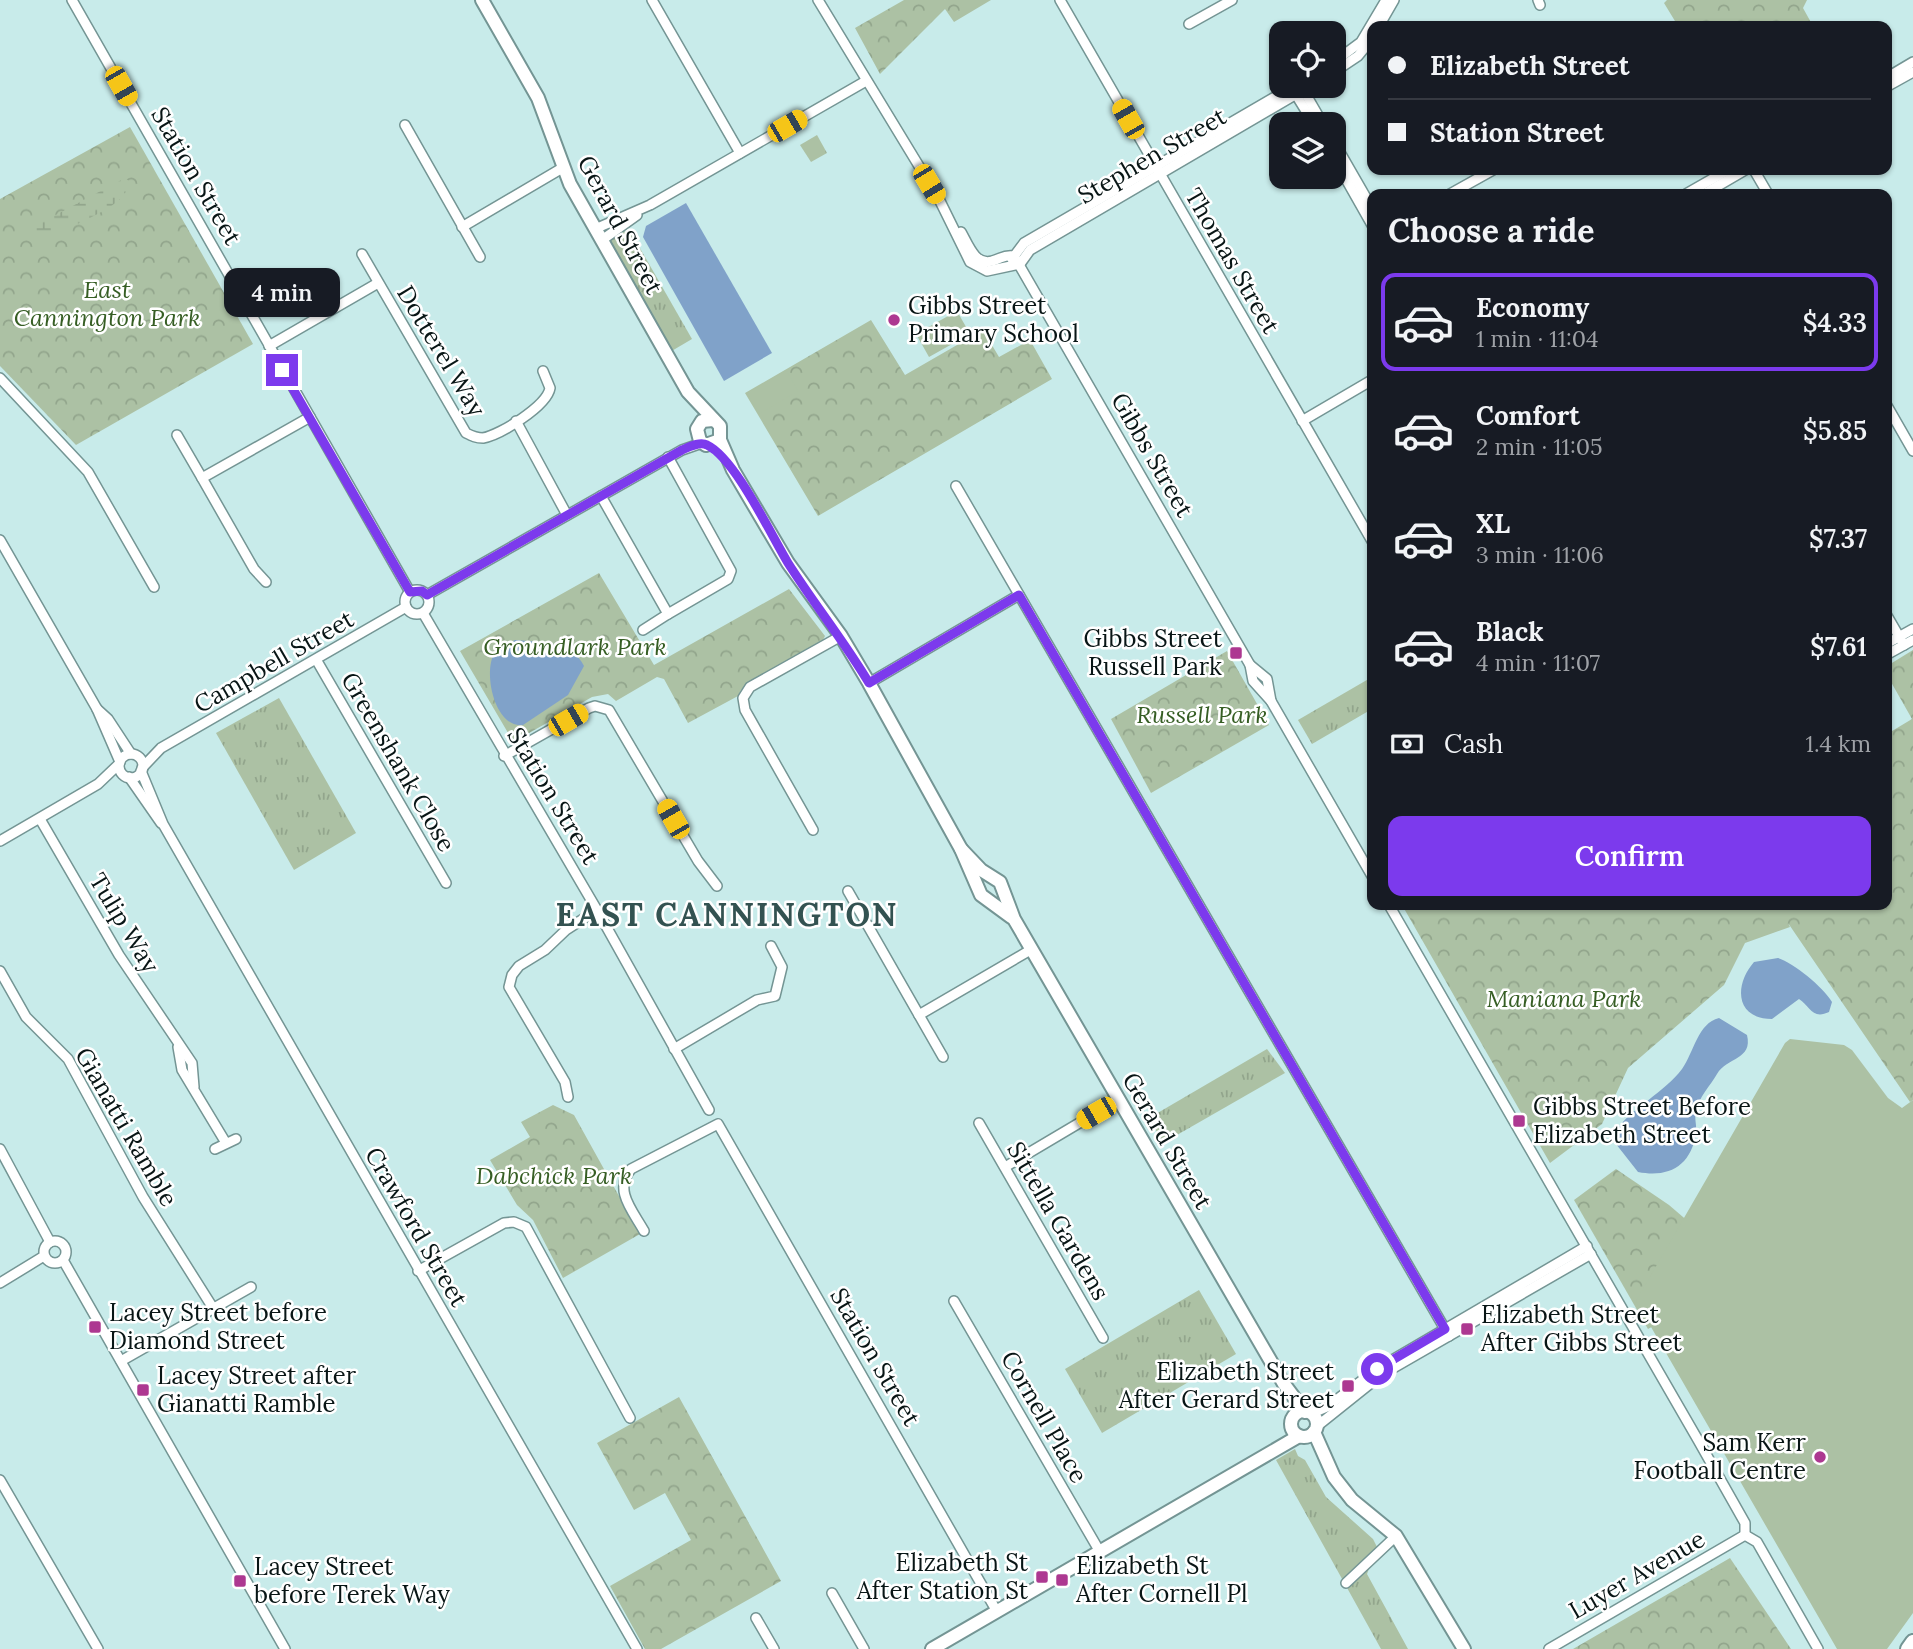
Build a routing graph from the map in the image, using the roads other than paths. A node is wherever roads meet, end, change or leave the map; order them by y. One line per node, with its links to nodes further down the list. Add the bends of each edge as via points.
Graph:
1 (72, 0): 42 (street, Station Street)
2 (482, 0): 25 (street, Gerard Street, via 538,98)
3 (652, 0): 23 (street)
4 (818, 0): 19 (street)
5 (1060, 0): 26 (street, Thomas Street)
6 (1232, 0): 11 (street)
7 (1387, 0): 9 (street)
8 (1394, 0): 10 (street)
9 (1374, 21)
10 (1382, 21)
11 (1189, 24)
12 (1367, 32): 14 (street)
13 (1367, 46): 16 (street)
14 (1346, 53)
15 (1913, 62): 18 (street)
16 (1346, 64)
17 (1913, 72): 20 (street)
18 (1892, 74)
19 (866, 81): 23 (street); 40 (street, via 939,199 974,266 986,271)
20 (1892, 84)
21 (1282, 98): 26 (street, Stephen Street)
22 (405, 125): 36 (street)
23 (740, 153): 37 (street)
24 (1346, 163): 34 (street)
25 (564, 167): 36 (street); 37 (street, Gerard Street)
26 (1157, 171): 40 (street, Stephen Street, via 1024,243); 51 (street, Thomas Street)
27 (1484, 175): 31 (street)
28 (1719, 175): 32 (street)
29 (1736, 175): 33 (street)
30 (1346, 179): 35 (street)
31 (1459, 189)
32 (1695, 189)
33 (1713, 189)
34 (1367, 199)
35 (1367, 216)
36 (462, 227): 39 (street)
37 (598, 235): 46 (street, Gerard Street)
38 (362, 254): 41 (street, Dotterel Way)
39 (480, 257)
40 (1015, 262): 90 (street, Gibbs Street, via 1250,665 1253,681 1271,701)
41 (378, 284): 42 (street); 50 (street, Dotterel Way, via 467,433 480,438)
42 (269, 346): 48 (street, Station Street)
43 (543, 371): 50 (street, Dotterel Way, via 550,388 546,401)
44 (0, 378): 63 (street, via 88,472)
45 (1367, 383): 51 (street)
46 (688, 392): 49 (street, Gerard Street); 53 (street, Gerard Street)
47 (1892, 414): 54 (street)
48 (310, 417): 56 (street); 64 (street, Station Street)
49 (713, 420): 53 (street, via 706,420); 53 (street, via 721,429)
50 (516, 421): 59 (street)
51 (1302, 421): 60 (street, Thomas Street)
52 (177, 435): 56 (street)
53 (705, 437): 55 (street); 73 (street, Gerard Street, via 733,470 788,563)
54 (1913, 451)
55 (668, 457): 58 (street); 69 (street, via 731,571 727,579)
56 (202, 478): 62 (street)
57 (956, 486): 66 (street)
58 (601, 496): 59 (street); 69 (street)
59 (567, 515): 65 (street)
60 (1367, 532)
61 (0, 540): 77 (street)
62 (266, 582)
63 (154, 587)
64 (410, 592): 65 (street); 67 (street)
65 (427, 595): 68 (street)
66 (1019, 595): 76 (street); 122 (street)
67 (406, 607): 68 (street, via 416,614); 75 (street, Campbell Street)
68 (423, 612): 80 (street, Station Street)
69 (668, 614): 72 (street)
70 (1892, 622): 74 (street)
71 (1913, 629): 74 (street)
72 (643, 630)
73 (841, 636): 76 (street, Gerard Street); 87 (street, via 750,687 743,698)
74 (1906, 640)
75 (317, 661): 78 (street, Campbell Street); 91 (street, Greenshank Close)
76 (869, 683): 89 (street, Gerard Street)
77 (97, 709): 79 (street); 81 (street)
78 (161, 748): 79 (street, Campbell Street); 82 (street, Campbell Street)
79 (133, 755): 81 (street); 82 (street, via 141,760)
80 (505, 756): 92 (street, via 589,708 610,710 698,861); 95 (street, Station Street)
81 (120, 763): 83 (street, via 121,772); 84 (street)
82 (142, 769): 83 (street); 86 (street, Crawford Street)
83 (128, 777): 84 (street); 86 (street, Crawford Street)
84 (98, 784): 85 (street)
85 (40, 819): 88 (street); 108 (street, Tulip Way, via 119,955 192,1063 194,1087)
86 (163, 824): 117 (street, Crawford Street)
87 (813, 831)
88 (0, 841)
89 (961, 849): 96 (street, Gerard Street, via 981,895); 96 (street, Gerard Street, via 1000,882)
90 (1367, 867)
91 (446, 883)
92 (718, 886)
93 (848, 891): 100 (street)
94 (1392, 910): 114 (street)
95 (597, 911): 101 (street, Station Street); 103 (street, via 519,967 509,987 565,1082)
96 (1014, 919): 98 (street, Gerard Street)
97 (771, 946): 101 (street, via 782,967 775,996 757,1000)
98 (1032, 949): 100 (street); 104 (street, Gerard Street)
99 (0, 971): 121 (street, Gianatti Ramble, via 26,1017 68,1059 143,1197)
100 (919, 1015): 102 (street)
101 (674, 1049): 105 (street, Station Street)
102 (943, 1057)
103 (568, 1097)
104 (1118, 1100): 111 (street); 126 (street, Gerard Street, via 1284,1384)
105 (709, 1110)
106 (979, 1123): 111 (street, Sittella Gardens)
107 (236, 1139): 108 (street)
108 (226, 1143): 110 (street)
109 (0, 1149): 113 (street)
110 (215, 1149)
111 (1004, 1167): 123 (street, Sittella Gardens)
112 (645, 1231): 135 (street, Station Street, via 622,1188 625,1177 631,1169 718,1124)
113 (50, 1242): 115 (street); 116 (street, via 62,1243)
114 (1589, 1250): 122 (street); 130 (street, via 1745,1523)
115 (44, 1256): 116 (street, via 50,1263); 118 (street)
116 (63, 1260): 124 (street)
117 (418, 1271): 125 (street, via 504,1223 526,1227); 141 (street, Crawford Street)
118 (0, 1283)
119 (251, 1287): 121 (street)
120 (954, 1301): 132 (street, Cornell Place)
121 (213, 1308): 124 (street)
122 (1447, 1332): 126 (street, via 1377,1369); 127 (street, via 1381,1375)
123 (1103, 1338)
124 (121, 1361): 140 (street)
125 (630, 1418)
126 (1300, 1425): 127 (street, Gerard Street); 128 (street, Gerard Street); 132 (street, via 1277,1450)
127 (1315, 1429): 128 (street, Gerard Street)
128 (1326, 1463): 131 (street, Gerard Street, via 1352,1500)
129 (0, 1480): 139 (street)
130 (1745, 1535): 146 (street, Luyer Avenue); 147 (street, via 1757,1542)
131 (1396, 1536): 133 (street); 145 (street, Gerard Street)
132 (1100, 1552): 135 (street)
133 (1346, 1583)
134 (832, 1593): 143 (street)
135 (996, 1610): 138 (street)
136 (756, 1618): 142 (street)
137 (1913, 1642): 148 (main road)
138 (946, 1646): 144 (street)
139 (98, 1649)
140 (285, 1649)
141 (637, 1649)
142 (774, 1649)
143 (864, 1649)
144 (932, 1649)
145 (1464, 1649)
146 (1549, 1649)
147 (1818, 1649)
148 (1908, 1649)

